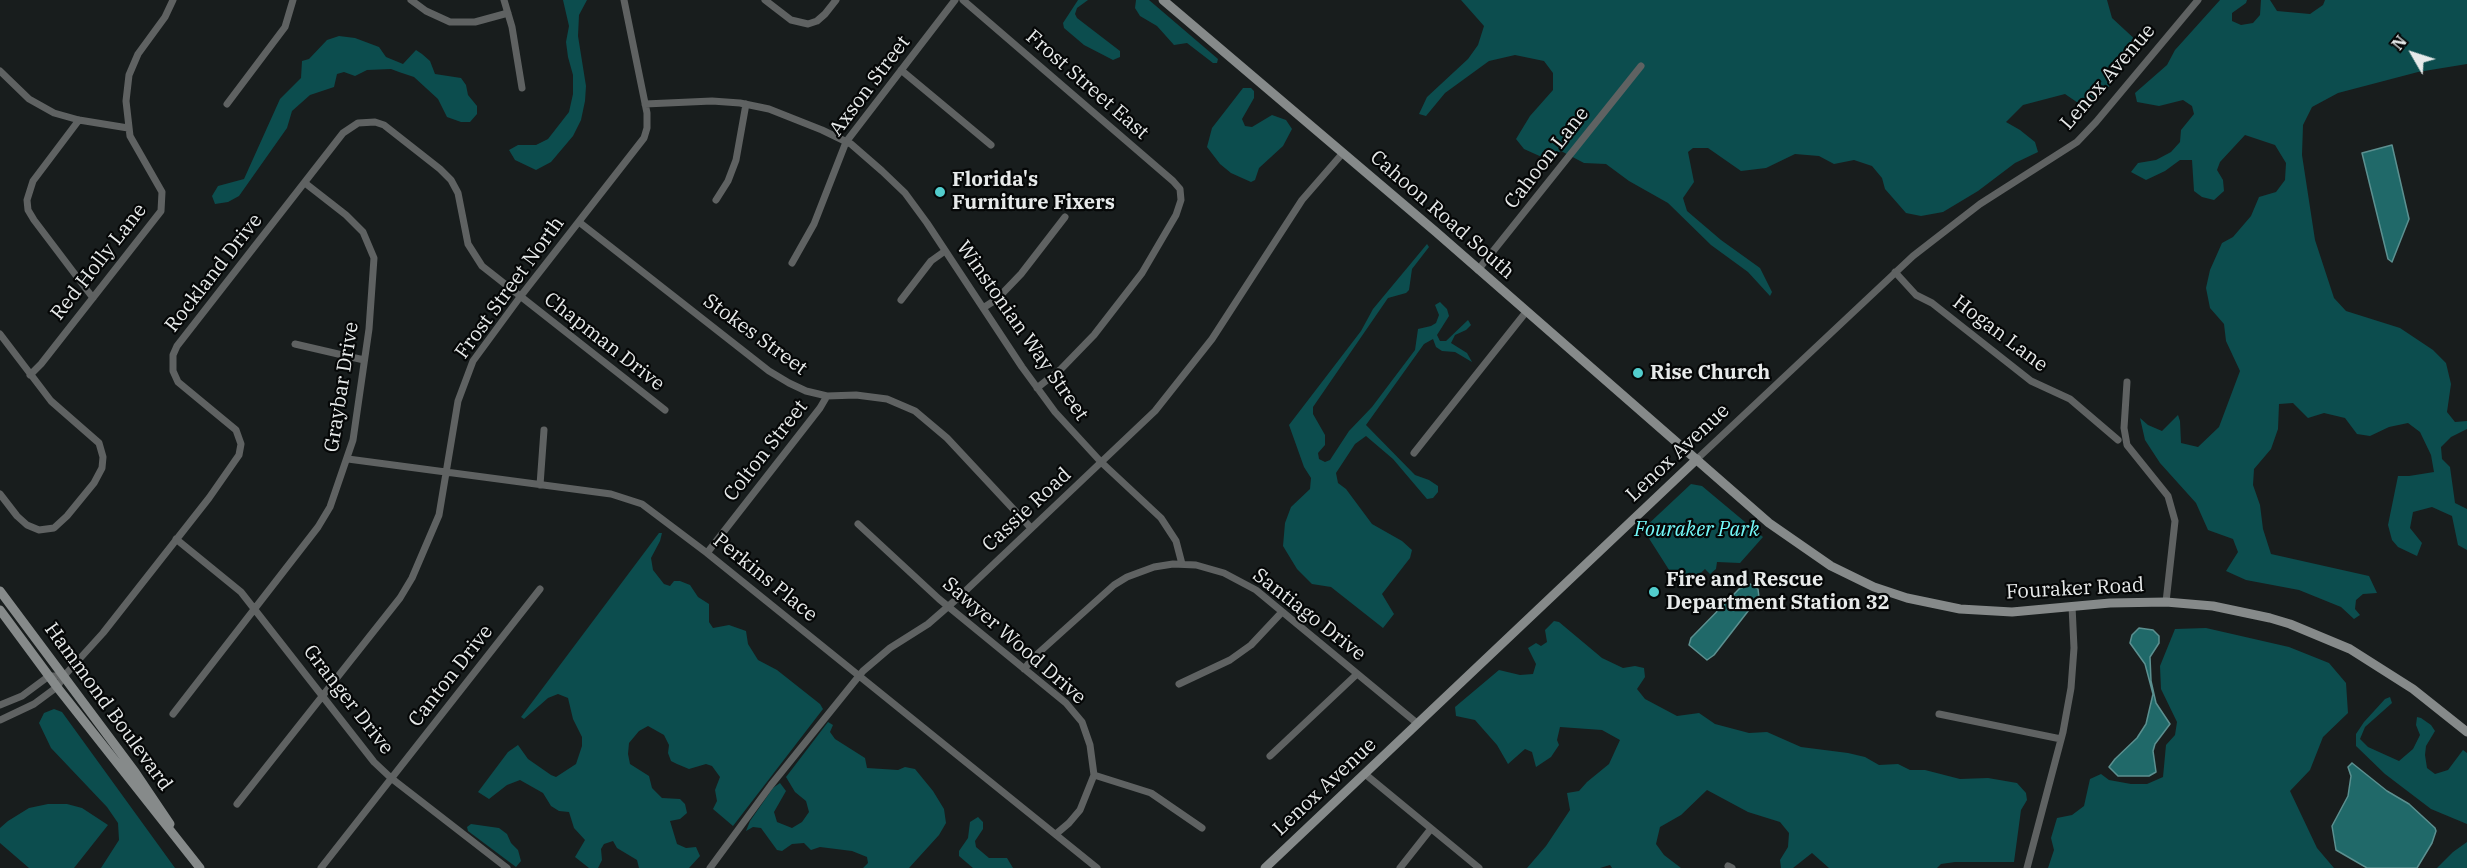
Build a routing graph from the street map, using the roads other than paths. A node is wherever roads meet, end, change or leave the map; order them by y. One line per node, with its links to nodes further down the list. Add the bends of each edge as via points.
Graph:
1 (173, 0): 22 (street, Red Holly Lane, via 131,69 126,101)
2 (293, 0): 17 (street, via 285,27)
3 (411, 0): 12 (street, via 450,22 475,22)
4 (504, 0): 12 (street)
5 (624, 0): 18 (street, Frost Street North)
6 (765, 0): 7 (street, via 791,20 808,24 817,21)
7 (836, 0)
8 (955, 0): 14 (street, Axson Street)
9 (963, 0): 44 (street, Frost Street East, via 1180,189 1181,200 1164,238 1126,295 1070,361)
10 (1162, 0): 25 (main road, Cahoon Road South)
11 (2198, 0): 33 (street, Lenox Avenue, via 2078,142 1953,223)
12 (508, 14): 16 (street)
13 (1641, 66): 32 (street, Cahoon Lane)
14 (901, 70): 23 (street, Axson Street); 24 (street)
15 (0, 71): 20 (street, via 37,104)
16 (522, 88)
17 (227, 104)
18 (645, 104): 19 (street, Winstonian Way Street); 29 (street, Frost Street North, via 648,122 644,138)
19 (746, 104): 23 (street, Winstonian Way Street, via 803,121); 27 (street, via 736,160)
20 (79, 120): 22 (street); 35 (street, via 33,181 27,200 34,220)
21 (364, 122): 26 (street, Rockland Drive, via 346,130); 34 (street, Chapman Drive, via 384,125 451,180 461,202 466,239 472,252 482,266)
22 (128, 128): 35 (street, Red Holly Lane, via 137,151 160,187 162,206 157,218)
23 (846, 142): 30 (street, Winstonian Way Street, via 905,194); 31 (street, Axson Street, via 813,224)
24 (991, 145)
25 (1342, 154): 32 (main road, Cahoon Road South); 52 (street, Cassie Road, via 1302,200 1188,372 1144,423)
26 (305, 183): 41 (street, Graybar Drive, via 346,215 363,232 371,249 375,274); 58 (street, Rockland Drive, via 173,355 178,382 230,423 239,435 241,450)
27 (716, 200)
28 (1065, 218): 37 (street, via 1021,274)
29 (579, 222): 34 (street, Frost Street North); 45 (street, Stokes Street, via 774,375 806,391)
30 (945, 251): 36 (street, via 931,261); 37 (street, Winstonian Way Street)
31 (792, 263)
32 (1478, 270): 38 (main road, Cahoon Road South)
33 (1895, 272): 48 (street, Hogan Lane, via 1916,295 1932,303 2031,381 2070,399); 51 (street, Lenox Avenue)
34 (520, 297): 46 (street, Chapman Drive); 53 (street, Frost Street North, via 482,347 467,375 456,409)
35 (93, 298): 42 (street, Red Holly Lane)
36 (901, 300)
37 (983, 308): 44 (street, Winstonian Way Street)
38 (1526, 312): 49 (street); 51 (main road, Cahoon Road South)
39 (0, 334): 42 (street)
40 (295, 344): 41 (street)
41 (364, 360): 50 (street, Graybar Drive)
42 (30, 375): 55 (street, via 51,401 99,443 102,468 94,483 54,528 39,530 27,525)
43 (2127, 381): 63 (street, via 2127,445 2168,496 2175,521)
44 (1037, 388): 52 (street, Winstonian Way Street)
45 (827, 396): 57 (street, Stokes Street, via 872,396 915,411 946,438); 59 (street, Colton Street)
46 (665, 410)
47 (544, 430): 54 (street)
48 (2118, 440)
49 (1414, 453)
50 (348, 459): 53 (street, Perkins Place); 66 (street, Graybar Drive, via 318,527)
51 (1697, 459): 64 (main road, Fouraker Road, via 1803,548 1874,587 1960,609 2012,612); 81 (main road, Lenox Avenue)
52 (1101, 462): 57 (street, Cassie Road); 60 (street, Winstonian Way Street, via 1161,518 1176,541)
53 (446, 472): 54 (street, Perkins Place); 76 (street, Frost Street North, via 439,515 412,578)
54 (540, 484): 59 (street, Perkins Place, via 611,494 642,504)
55 (0, 494)
56 (858, 524): 65 (street, Sawyer Wood Drive)
57 (1031, 528): 65 (street, Cassie Road)
58 (176, 539): 66 (street, Granger Drive, via 241,592); 72 (street, Rockland Drive)
59 (707, 553): 73 (street, Perkins Place)
60 (1182, 564): 68 (street, Santiago Drive, via 1214,570 1241,581); 69 (street, Santiago Drive, via 1146,570 1114,585)
61 (540, 589): 87 (street, Canton Drive)
62 (0, 591): 72 (main road, Hammond Boulevard)
63 (2166, 602): 64 (main road, Fouraker Road); 82 (main road, Fouraker Road, via 2236,610 2311,632 2378,666)
64 (2072, 606): 83 (street, via 2071,688)
65 (948, 607): 69 (street, Sawyer Wood Drive); 73 (street, Cassie Road, via 877,658)
66 (255, 609): 76 (street, Granger Drive); 78 (street, Graybar Drive)
67 (0, 610): 71 (main road, Hammond Boulevard)
68 (1282, 612): 70 (street, Santiago Drive); 74 (street, via 1245,650)
69 (1024, 669): 86 (street, Sawyer Wood Drive, via 1066,703 1082,722)
70 (1357, 674): 81 (street, Santiago Drive); 84 (street)
71 (49, 676): 72 (street); 75 (main road, Hammond Boulevard); 77 (street, via 22,696)
72 (64, 676): 75 (street, Rockland Drive); 92 (main road, Hammond Boulevard, via 152,796)
73 (859, 676): 91 (street, Perkins Place); 96 (street, Cassie Road, via 771,785)
74 (1179, 684)
75 (57, 687): 80 (street, via 34,704); 92 (main road, Hammond Boulevard)
76 (322, 696): 87 (street, Granger Drive); 88 (street, Frost Street North)
77 (0, 705)
78 (173, 714)
79 (1939, 714): 83 (street)
80 (0, 720)
81 (1418, 724): 85 (main road, Lenox Avenue)
82 (2467, 732)
83 (2061, 739): 101 (street)
84 (1270, 756)
85 (1365, 774): 90 (street); 98 (main road, Lenox Avenue)
86 (1094, 775): 89 (street, via 1151,793); 91 (street, Sawyer Wood Drive, via 1080,810)
87 (391, 778): 94 (street, Canton Drive); 95 (street, Granger Drive)
88 (237, 804)
89 (1202, 828)
90 (1430, 830): 99 (street); 100 (street)
91 (1056, 834): 97 (street, Perkins Place)
92 (183, 847): 93 (main road, Hammond Boulevard)
93 (200, 868)
94 (321, 868)
95 (507, 868)
96 (711, 868)
97 (1097, 868)
98 (1265, 868)
99 (1400, 868)
100 (1479, 868)
101 (2027, 868)

